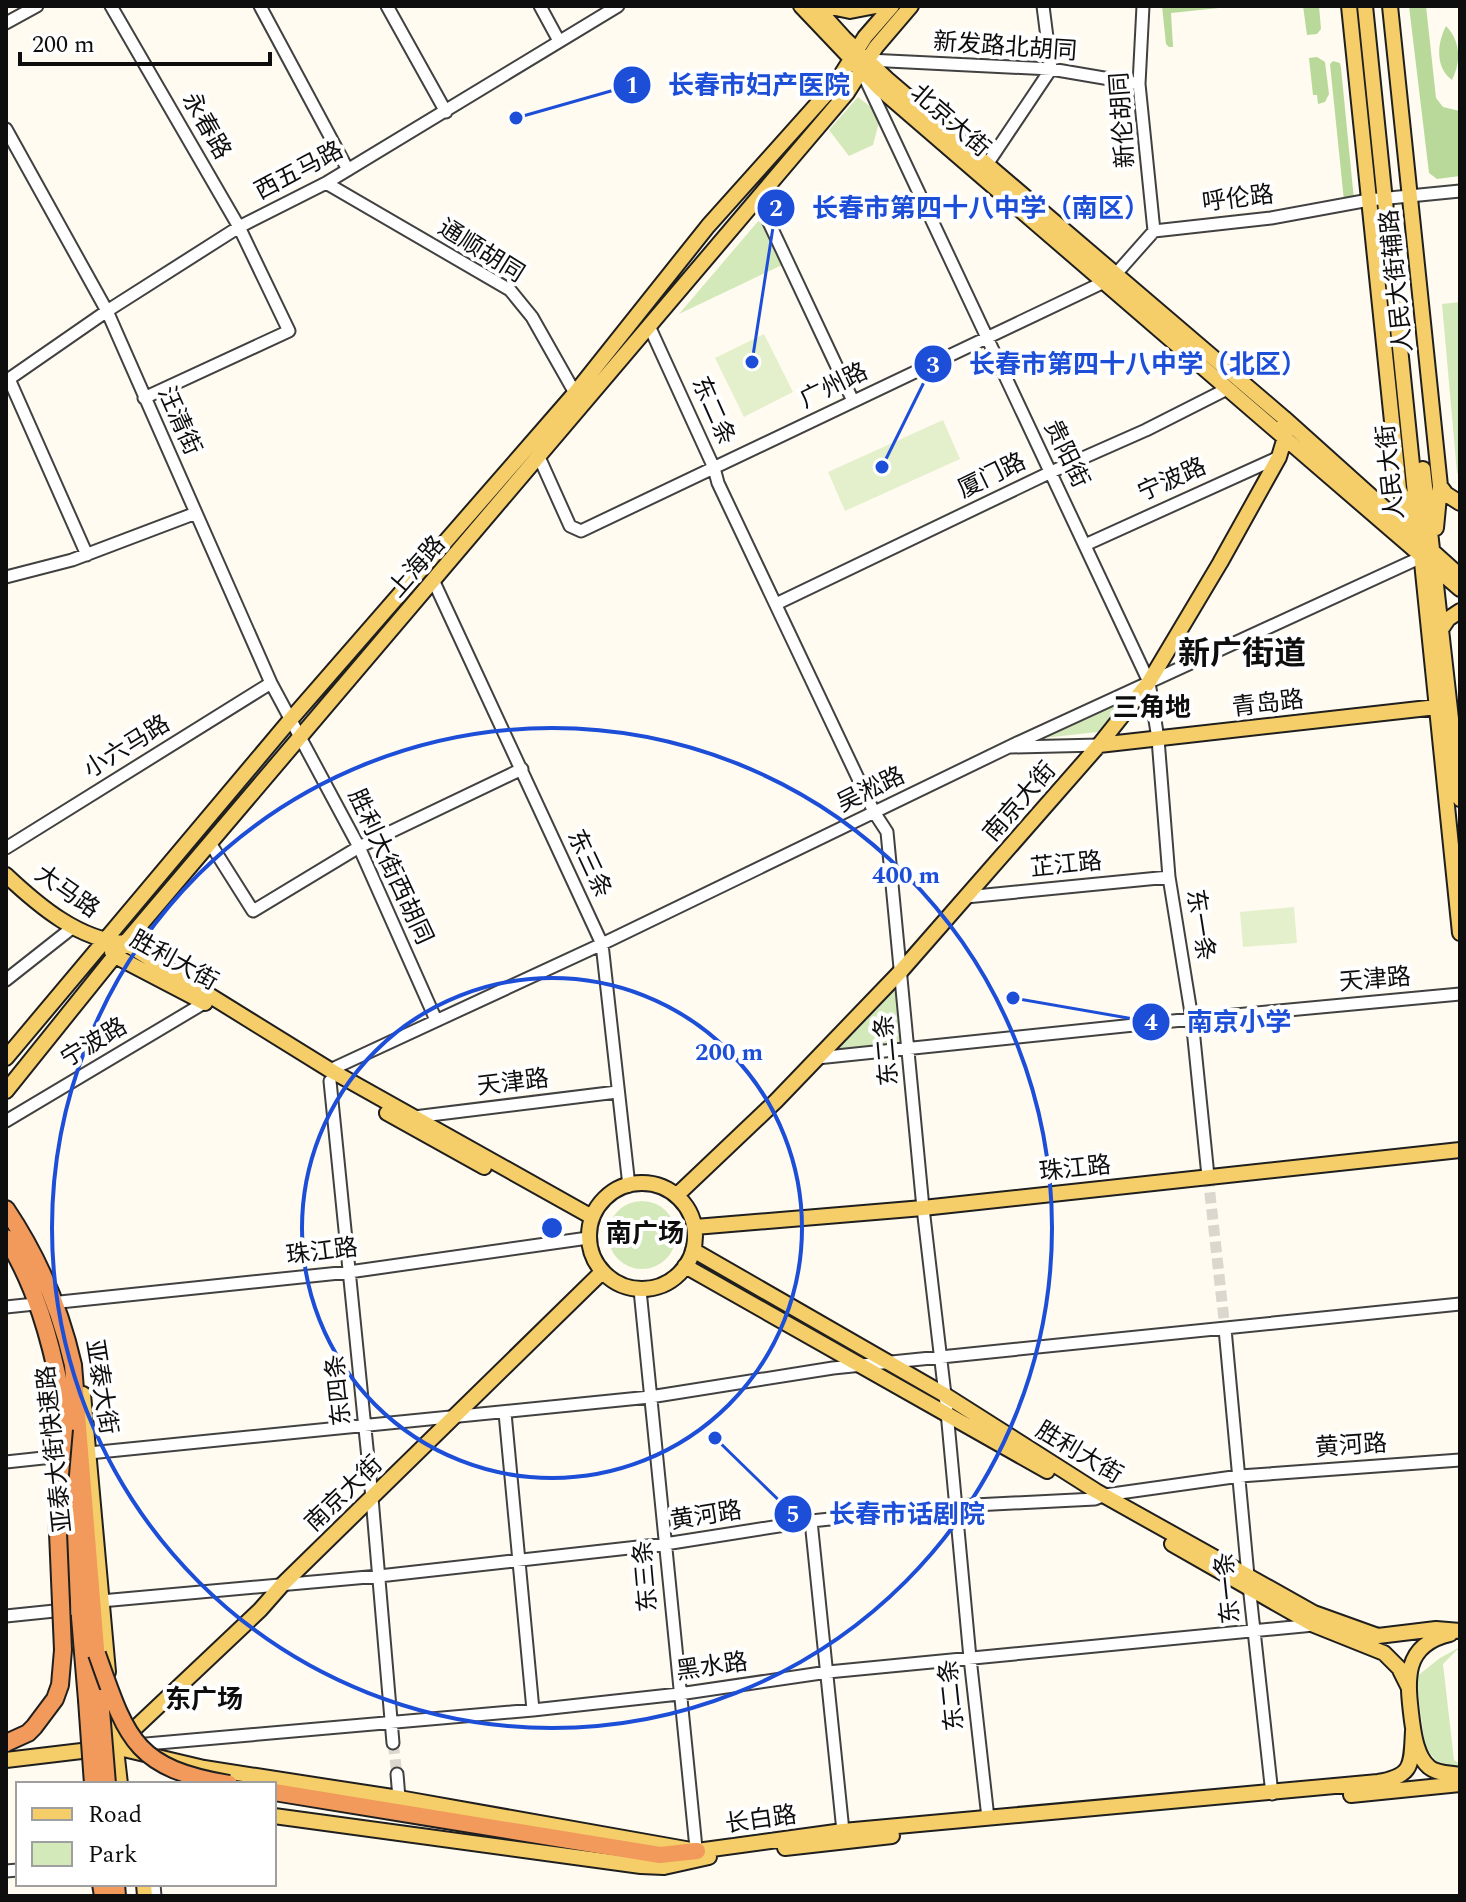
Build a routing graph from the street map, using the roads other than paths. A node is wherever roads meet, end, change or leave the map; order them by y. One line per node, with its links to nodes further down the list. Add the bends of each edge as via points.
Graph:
1 (37, 6): 19 (street)
2 (111, 6): 34 (street, 永春路)
3 (387, 6): 24 (street)
4 (540, 6): 20 (street)
5 (618, 6): 20 (street, 西五马路)
6 (801, 6): 21 (main road)
7 (815, 6): 21 (main road)
8 (826, 6): 9 (main road, via 850,11)
9 (876, 6)
10 (892, 6): 21 (main road)
11 (911, 6): 21 (main road)
12 (1043, 6): 22 (street)
13 (1143, 6): 23 (street, 新伦胡同)
14 (1349, 6): 33 (main road, 人民大街辅路)
15 (1365, 6): 31 (main road, 人民大街)
16 (1375, 6): 31 (main road, 人民大街)
17 (1390, 6): 30 (main road, 人民大街辅路)
18 (264, 7): 27 (street)
19 (6, 23)
20 (559, 41): 24 (street, 西五马路)
21 (859, 61): 22 (street, 新发路北胡同); 26 (main road, 北京大街); 32 (main road, 上海路, via 847,93); 36 (main road, 北京大街); 39 (street, 贵阳街); 42 (main road, 上海路, via 708,226)
22 (1051, 69): 23 (street, 新发路北胡同); 26 (street)
23 (1139, 84): 35 (street, 新伦胡同)
24 (446, 112): 27 (street, 西五马路)
25 (6, 129): 37 (street, 汪清街)
26 (988, 163): 36 (main road, 北京大街)
27 (348, 170): 28 (street, 西五马路)
28 (326, 183): 34 (street, 西五马路); 42 (street, 通顺胡同, via 510,290 532,317)
29 (1460, 191): 30 (street, 呼伦路)
30 (1410, 196): 31 (street, 呼伦路); 51 (main road, 人民大街辅路)
31 (1390, 198): 33 (street, 呼伦路); 54 (main road, 人民大街); 56 (main road, 人民大街)
32 (758, 199): 38 (main road, 上海路); 44 (street)
33 (1369, 200): 35 (street, 呼伦路); 54 (main road, 人民大街辅路, via 1399,489)
34 (239, 227): 37 (street, 西五马路); 43 (street, 永春路, via 289,331)
35 (1154, 231): 36 (street)
36 (1109, 279): 39 (street, 广州路); 41 (main road, 北京大街); 45 (main road, 北京大街)
37 (107, 311): 40 (street, 西五马路); 43 (street, 汪清街)
38 (650, 328): 47 (main road, 上海路); 49 (street, 东二条)
39 (985, 337): 44 (street, 广州路); 50 (street, 贵阳街)
40 (8, 380): 57 (street)
41 (1227, 389): 46 (main road, 北京大街); 50 (street, 厦门路)
42 (575, 393): 69 (main road, 上海路)
43 (144, 398): 53 (street, 汪清街)
44 (853, 401): 49 (street, 广州路)
45 (1284, 418): 46 (main road, 南京大街); 54 (main road, 北京大街)
46 (1285, 437): 48 (main road, 南京大街); 56 (main road, 北京大街)
47 (539, 457): 49 (street, 广州路, via 570,526 581,531); 61 (main road, 上海路)
48 (1279, 457): 55 (street, 宁波路); 66 (main road, 南京大街)
49 (714, 468): 63 (street, 东二条)
50 (1051, 472): 55 (street, 贵阳街); 63 (street, 厦门路)
51 (1440, 486): 52 (main road); 56 (main road, 人民大街辅路)
52 (1460, 503)
53 (196, 513): 57 (street); 67 (street, 汪清街)
54 (1420, 540): 56 (main road, 人民大街)
55 (1085, 545): 66 (street, 贵阳街)
56 (1427, 554): 58 (main road, 北京大街); 59 (main road, 北京大街); 66 (street, 吴淞路); 68 (main road, 人民大街)
57 (87, 555): 60 (street)
58 (1435, 568): 62 (main road, 北京大街); 65 (main road, 人民大街)
59 (1460, 576)
60 (6, 577)
61 (434, 582): 70 (main road, 上海路); 74 (street, 东三条)
62 (1460, 589)
63 (776, 604): 76 (street, 东二条)
64 (1460, 611): 65 (main road)
65 (1442, 628): 68 (main road, 人民大街)
66 (1149, 682): 71 (street, 东一条); 72 (main road, 南京大街); 73 (street, 吴淞路)
67 (271, 683): 69 (street, 汪清街); 79 (street, 小六马路)
68 (1449, 705): 71 (main road, 青岛路); 75 (main road, 人民大街); 84 (main road, 人民大街)
69 (291, 719): 70 (street, 汪清街); 85 (main road, 上海路)
70 (301, 735): 77 (main road, 上海路); 78 (street, 胜利大街西胡同)
71 (1158, 739): 72 (main road, 青岛路); 81 (street, 东一条)
72 (1099, 745): 73 (street, 青岛路); 82 (main road, 南京大街)
73 (1007, 747): 76 (street, 吴淞路)
74 (522, 769): 78 (street); 87 (street, 东三条)
75 (1460, 799)
76 (874, 812): 87 (street, 吴淞路); 89 (street, 东二条, via 887,832)
77 (210, 843): 78 (street, via 253,911); 86 (main road, 上海路)
78 (359, 847): 94 (street, 胜利大街西胡同)
79 (6, 848)
80 (6, 875): 83 (main road, 大马路)
81 (1169, 877): 82 (street, 芷江路); 93 (street, 东一条)
82 (966, 897): 89 (main road, 南京大街)
83 (72, 928): 85 (main road, 大马路); 90 (street)
84 (1460, 933)
85 (104, 942): 86 (main road, 胜利大街); 88 (main road, 胜利大街); 96 (main road, 上海路)
86 (125, 943): 88 (main road, 上海路); 98 (main road, 胜利大街)
87 (602, 944): 94 (street, 吴淞路); 100 (street, 东三条)
88 (115, 956): 92 (main road, 胜利大街); 99 (main road, 上海路)
89 (901, 971): 95 (street, 东二条); 97 (main road, 南京大街)
90 (6, 980)
91 (1460, 994): 93 (street, 天津路)
92 (204, 1003): 98 (main road, 胜利大街); 102 (street, 宁波路)
93 (1192, 1019): 95 (street, 天津路); 104 (street, 东一条)
94 (436, 1020): 98 (street, 吴淞路)
95 (909, 1048): 97 (street, 天津路); 108 (street, 东二条)
96 (6, 1058)
97 (817, 1058): 106 (main road, 南京大街)
98 (330, 1076): 101 (main road, 胜利大街); 110 (main road, 胜利大街); 115 (street, 东四条)
99 (6, 1091)
100 (617, 1092): 101 (street, 天津路); 105 (street, 东三条)
101 (414, 1117): 110 (main road, 胜利大街)
102 (6, 1121)
103 (1460, 1150): 104 (main road, 珠江路)
104 (1208, 1176): 108 (main road, 珠江路)
105 (629, 1186): 106 (main road, via 659,1184); 110 (main road, via 615,1189)
106 (677, 1195): 111 (main road)
107 (6, 1203): 118 (main road, 亚泰大街, via 45,1266)
108 (923, 1208): 111 (main road, 珠江路); 123 (street, 东二条)
109 (6, 1209): 153 (highway, 亚泰大街快速路, via 45,1276 73,1365)
110 (590, 1226): 115 (street, 珠江路); 116 (main road, via 591,1251)
111 (695, 1227): 113 (main road)
112 (6, 1240): 119 (main road, 亚泰大街); 132 (highway, 亚泰大街快速路, via 31,1283 47,1328)
113 (693, 1250): 114 (main road); 124 (main road, 胜利大街)
114 (685, 1266): 117 (main road, via 665,1283); 125 (main road, 胜利大街)
115 (349, 1272): 118 (street, 珠江路); 131 (street, 东四条)
116 (602, 1272): 117 (main road); 130 (main road, 南京大街)
117 (640, 1290): 127 (street, 东三条)
118 (60, 1302): 133 (main road, 亚泰大街, via 80,1368)
119 (35, 1304): 121 (street); 134 (main road, 亚泰大街, via 53,1368)
120 (1460, 1304): 122 (street)
121 (6, 1307)
122 (1225, 1329): 123 (street); 137 (street, 东一条)
123 (940, 1358): 124 (street); 126 (street, 东二条)
124 (888, 1363): 125 (street); 126 (main road, 胜利大街)
125 (862, 1365): 127 (street); 128 (main road, 胜利大街)
126 (945, 1395): 128 (street, 东二条); 138 (main road, 胜利大街)
127 (650, 1397): 129 (street); 142 (street, 东三条)
128 (947, 1412): 138 (main road, 胜利大街); 140 (street, 东二条)
129 (505, 1413): 130 (street); 143 (street)
130 (457, 1417): 131 (street); 139 (main road, 南京大街)
131 (364, 1426): 133 (street); 139 (street, 东四条)
132 (64, 1429): 158 (highway, 亚泰大街快速路, bridge); 162 (highway, bridge, via 57,1509 60,1685 34,1727)
133 (89, 1453): 147 (main road, 亚泰大街)
134 (62, 1456): 136 (street); 148 (main road, 亚泰大街)
135 (1460, 1460): 137 (street, 黄河路)
136 (6, 1462)
137 (1240, 1476): 138 (street, 黄河路); 145 (street, 东一条)
138 (1100, 1497): 140 (street, 黄河路); 145 (main road, 胜利大街)
139 (372, 1498): 144 (street, 东四条); 146 (main road, 南京大街)
140 (955, 1506): 141 (street, 黄河路); 154 (street, 东二条)
141 (811, 1521): 142 (street, 黄河路); 155 (street)
142 (665, 1544): 143 (street, 黄河路); 157 (street, 东三条)
143 (518, 1560): 144 (street, 黄河路); 159 (street)
144 (379, 1576): 146 (street, 黄河路); 160 (street, 东四条)
145 (1249, 1583): 150 (main road, 胜利大街); 151 (street, 东一条); 152 (main road, 胜利大街, via 1378,1636 1436,1629)
146 (282, 1585): 147 (street, 黄河路); 164 (main road, 南京大街)
147 (101, 1601): 164 (main road, 亚泰大街)
148 (74, 1609): 149 (street); 165 (main road, 亚泰大街)
149 (6, 1616)
150 (1314, 1625): 151 (street, 黑水路); 156 (main road, 胜利大街, via 1384,1653)
151 (1254, 1632): 154 (street, 黑水路); 176 (street, 东一条)
152 (1460, 1632): 156 (main road, via 1433,1639 1419,1651 1409,1669)
153 (97, 1654): 158 (highway, 亚泰大街快速路, bridge); 173 (highway, bridge, via 117,1711 143,1750 178,1773)
154 (970, 1658): 155 (street, 黑水路); 179 (street, 东二条)
155 (828, 1672): 157 (street, 黑水路); 180 (street)
156 (1408, 1686): 161 (main road)
157 (679, 1694): 159 (street, 黑水路); 181 (street, 东三条)
158 (93, 1699): 169 (highway, bridge); 171 (highway, bridge)
159 (533, 1710): 160 (street, 黑水路)
160 (391, 1724): 163 (street, 东四条); 164 (street, 黑水路)
161 (1413, 1731): 168 (main road, via 1429,1767); 176 (main road, 长白路, via 1411,1757 1399,1778)
162 (6, 1743)
163 (393, 1743)
164 (115, 1747): 165 (main road, 长白路); 172 (main road, 亚泰大街); 177 (main road, 长白路, via 204,1768)
165 (86, 1751): 166 (main road); 170 (main road, 亚泰大街)
166 (6, 1760)
167 (397, 1774): 177 (street)
168 (1460, 1775)
169 (90, 1782)
170 (90, 1782)
171 (107, 1782)
172 (120, 1782)
173 (220, 1782)
174 (1460, 1784): 181 (main road, 长白路, via 1100,1812)
175 (276, 1792): 181 (highway, via 660,1855)
176 (1272, 1794): 179 (main road, 长白路)
177 (399, 1798): 181 (main road, 长白路)
178 (276, 1816): 181 (main road, 长白路, via 641,1866 664,1867)
179 (988, 1818): 180 (main road, 长白路)
180 (843, 1831): 181 (main road, 长白路)
181 (697, 1855)

